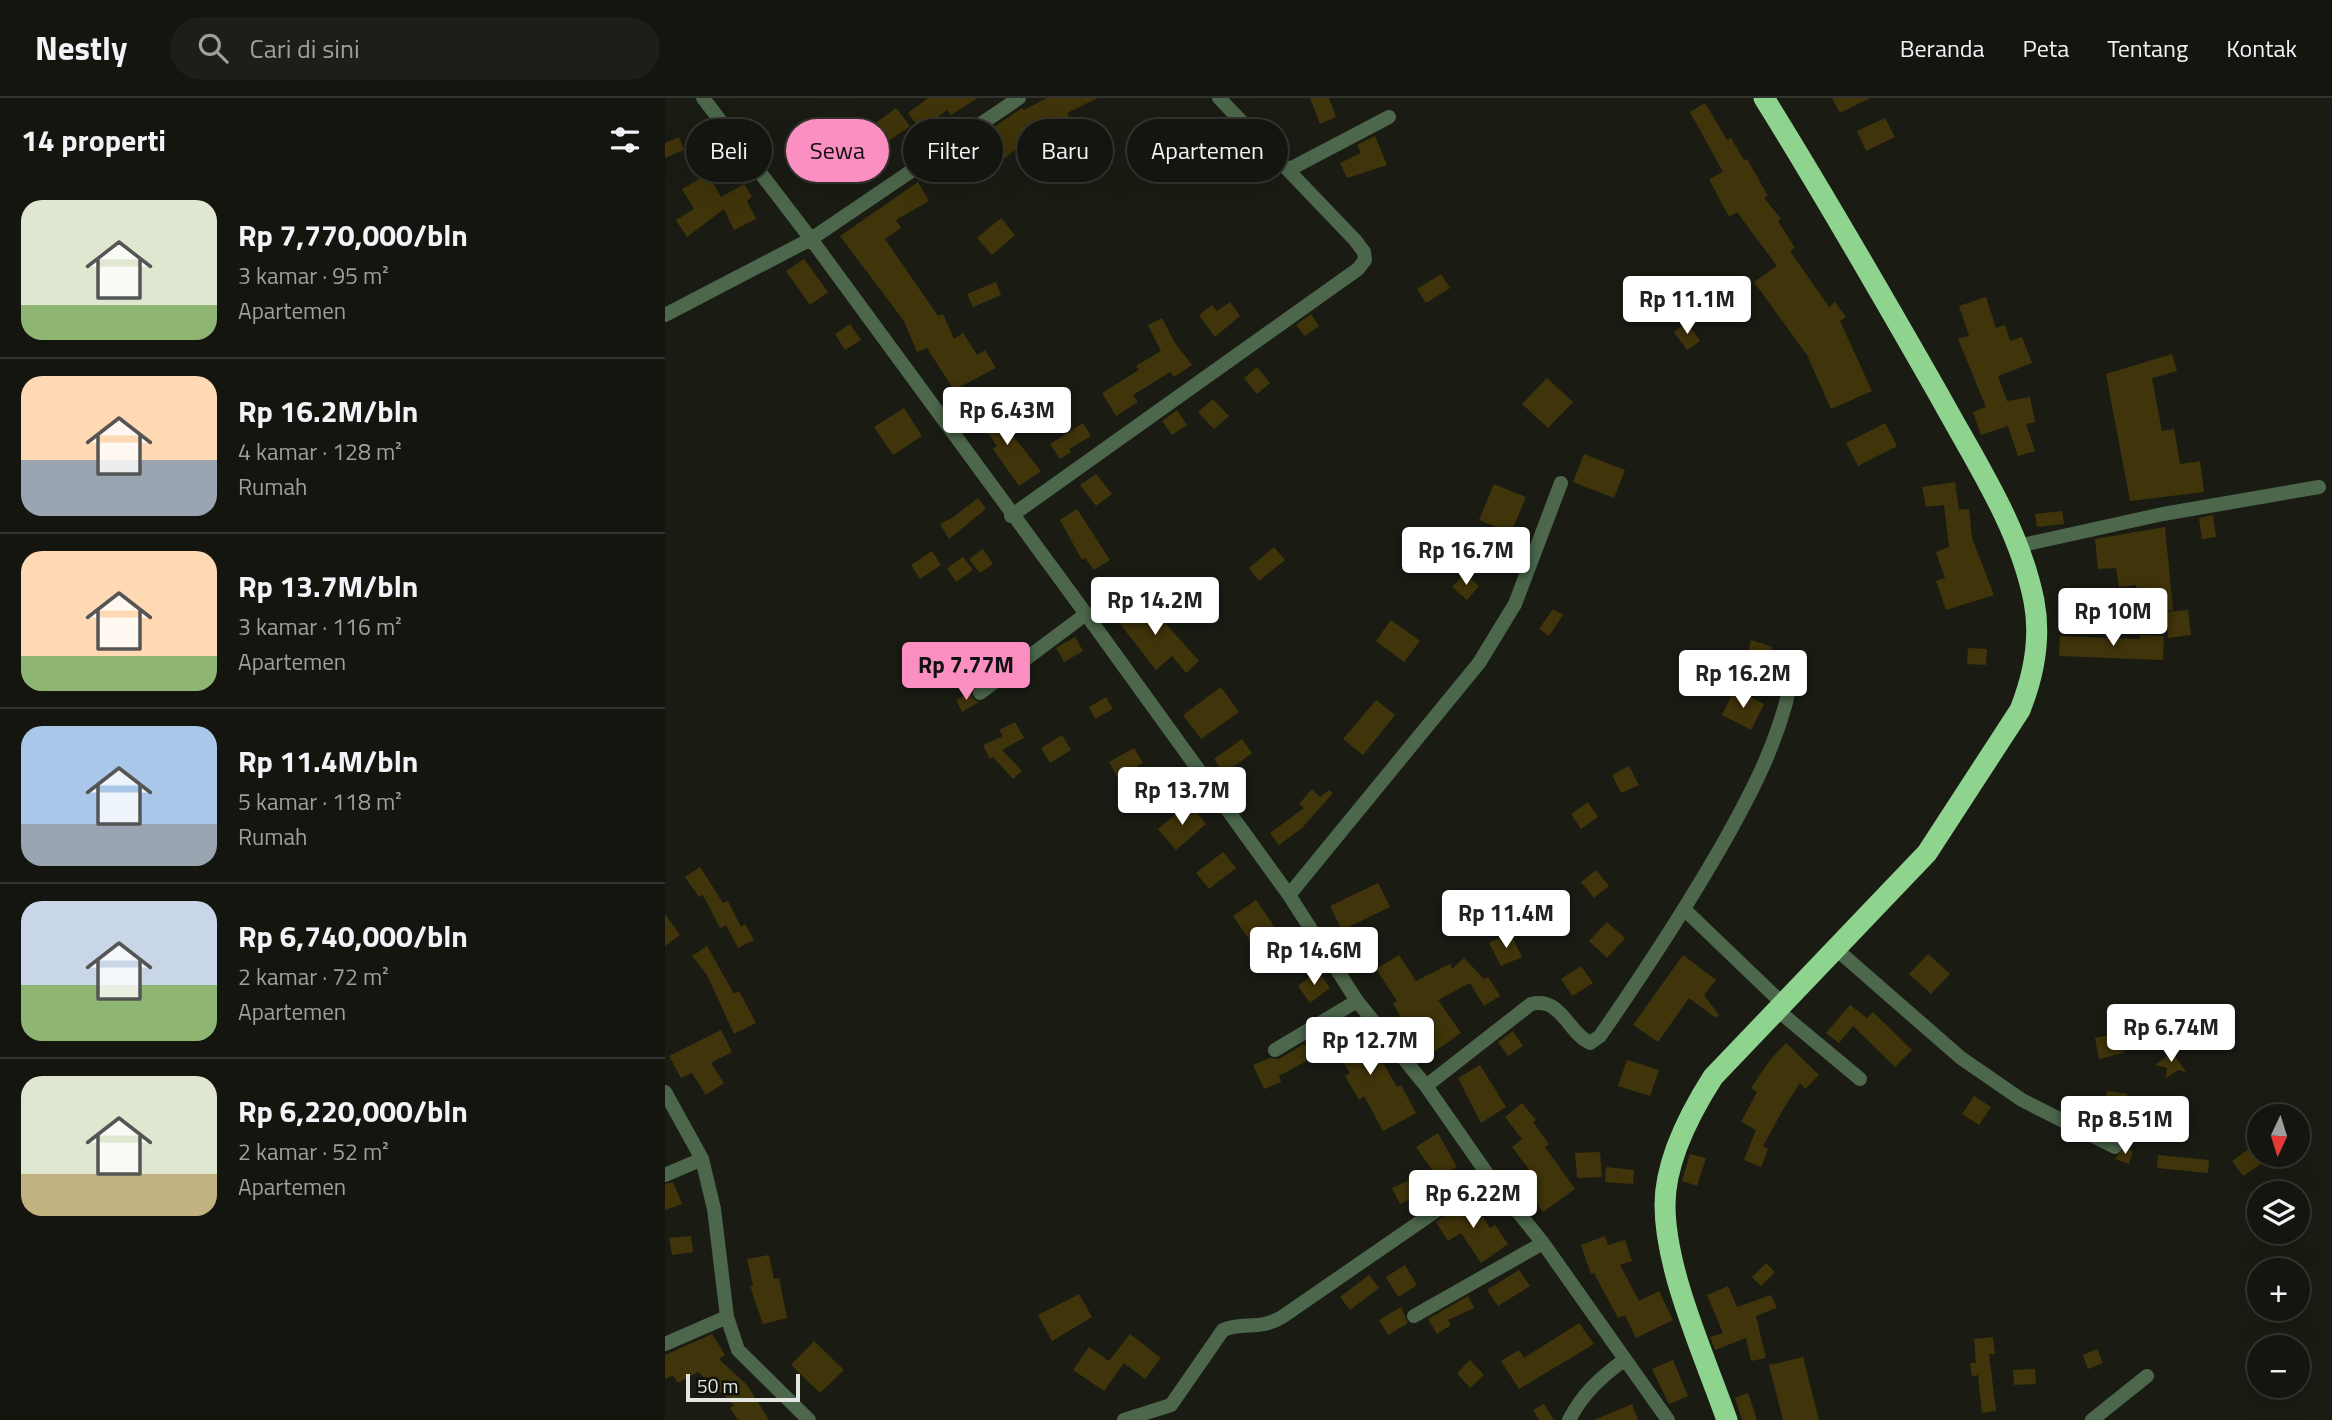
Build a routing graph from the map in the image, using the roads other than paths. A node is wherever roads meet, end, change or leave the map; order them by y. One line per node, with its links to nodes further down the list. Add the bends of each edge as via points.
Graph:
1 (703, 98): 8 (street)
2 (1019, 98): 8 (street)
3 (1219, 98): 6 (street)
4 (1764, 98): 13 (highway, via 1854,244 1995,496)
5 (1389, 117): 7 (street)
6 (1239, 119)
7 (1288, 170): 12 (street, via 1364,252 1365,260 1358,269)
8 (811, 239): 9 (street); 12 (street)
9 (665, 315)
10 (1561, 483): 17 (street, via 1515,604 1479,663)
11 (2319, 487): 13 (street, via 2163,514)
12 (1011, 516): 14 (street)
13 (2018, 546): 19 (highway, via 2034,602 2037,642 2030,686 2020,710 1927,853)
14 (1086, 614): 16 (street); 17 (street)
15 (1794, 666): 18 (street, via 1789,701 1758,782)
16 (981, 693)
17 (1289, 895): 20 (street)
18 (1685, 910): 21 (street); 24 (street, via 1600,1036 1590,1042 1582,1039 1554,1006 1543,1001 1531,1004)
19 (1836, 949): 21 (highway); 26 (street, via 1961,1058 2022,1100)
20 (1357, 1001): 22 (street); 24 (street)
21 (1779, 1006): 23 (street); 40 (highway, via 1713,1077 1696,1103 1669,1174 1665,1205 1683,1296)
22 (1275, 1050)
23 (1860, 1079)
24 (1426, 1086): 29 (street)
25 (667, 1098): 27 (street)
26 (2115, 1147)
27 (702, 1159): 28 (street); 32 (street, via 714,1209)
28 (665, 1175)
29 (1488, 1175): 30 (street); 37 (street, via 1282,1317 1257,1327 1223,1330 1171,1405)
30 (1543, 1243): 31 (street); 34 (street)
31 (1414, 1316)
32 (727, 1317): 33 (street); 36 (street, via 745,1359)
33 (665, 1344)
34 (1624, 1360): 38 (street, via 1596,1381); 39 (street)
35 (2147, 1376): 41 (street)
36 (809, 1420)
37 (1124, 1420)
38 (1569, 1420)
39 (1668, 1420)
40 (1727, 1420)
41 (2092, 1420)

